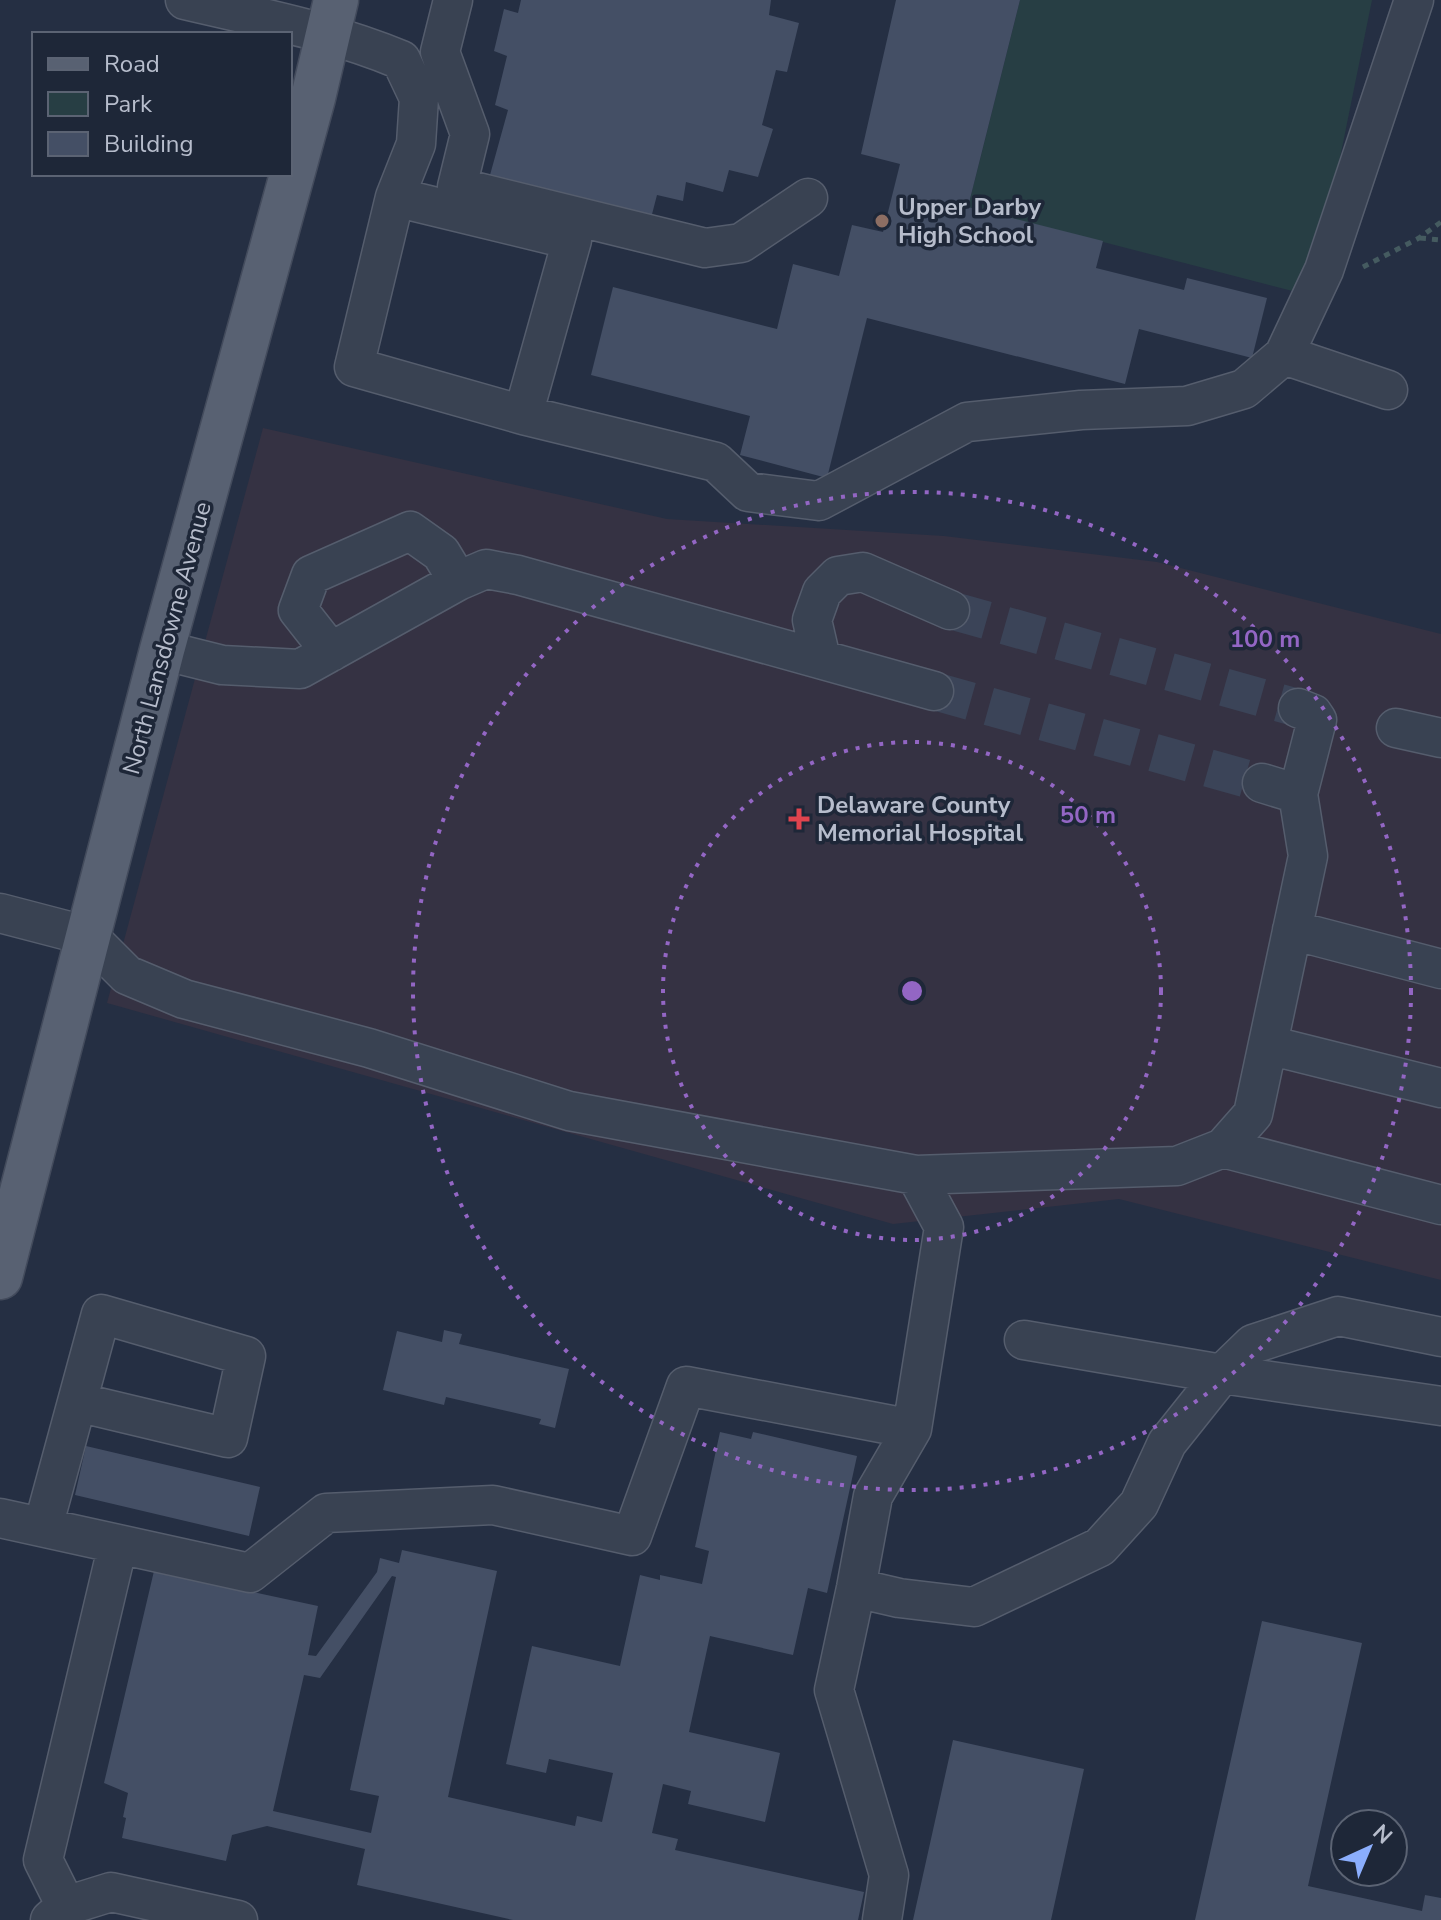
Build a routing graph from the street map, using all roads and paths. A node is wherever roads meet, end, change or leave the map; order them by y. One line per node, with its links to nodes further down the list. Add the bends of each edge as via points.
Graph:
1 (185, 0): 4 (street)
2 (453, 0): 8 (street, via 440,52 470,134 457,187 705,248 741,243)
3 (1414, 0): 12 (street)
4 (324, 11): 5 (main road, North Lansdowne Avenue, via 313,98); 7 (street, via 362,44 401,60 419,98 416,144)
5 (292, 175)
6 (292, 176): 18 (main road, North Lansdowne Avenue)
7 (395, 197): 15 (street, via 354,367); 15 (street, via 572,240)
8 (808, 198)
9 (1441, 222): 10 (path)
10 (1419, 238): 11 (path); 12 (path)
11 (1441, 240)
12 (1312, 296): 13 (street)
13 (1284, 355): 14 (street); 15 (street, via 1244,389 1187,406 967,422 819,501 748,492 716,462)
14 (1388, 390)
15 (523, 415)
16 (458, 581): 19 (street); 19 (street, via 441,553 410,531 311,575 298,610); 20 (street, via 486,569 518,575)
17 (950, 610): 20 (street, via 863,572 838,576 822,592 812,620)
18 (162, 650): 19 (street, via 222,665 300,669); 29 (main road, North Lansdowne Avenue)
19 (331, 652)
20 (821, 659): 21 (street)
21 (934, 691)
22 (1298, 708): 26 (street, via 1317,720)
23 (1396, 728): 24 (street)
24 (1441, 738)
25 (1262, 783): 26 (street)
26 (1298, 794): 28 (street, via 1308,856)
27 (0, 913): 29 (street)
28 (1292, 930): 30 (street); 31 (street)
29 (88, 936): 34 (street, via 127,975 184,999 369,1048 569,1111); 36 (main road, North Lansdowne Avenue)
30 (1441, 969)
31 (1268, 1045): 32 (street); 33 (street, via 1253,1114)
32 (1441, 1088)
33 (1223, 1148): 34 (street, via 1177,1166); 35 (street)
34 (916, 1175): 42 (street, via 944,1227)
35 (1441, 1205)
36 (0, 1277)
37 (1441, 1337): 39 (street, via 1338,1316 1253,1344)
38 (1024, 1340): 39 (street)
39 (1222, 1374): 41 (street); 46 (street, via 1167,1443 1139,1504 1100,1547 974,1607)
40 (77, 1402): 40 (street, via 101,1314 246,1356 228,1438); 44 (street)
41 (1441, 1406)
42 (912, 1429): 45 (street, via 686,1386 632,1536 493,1505 326,1513 250,1573); 46 (street, via 873,1496)
43 (0, 1518): 44 (street)
44 (43, 1527): 45 (street)
45 (118, 1544): 47 (street, via 43,1860)
46 (856, 1588): 49 (street, via 834,1690 889,1875)
47 (58, 1913): 48 (street, via 111,1892)
48 (238, 1920)
49 (882, 1920)

